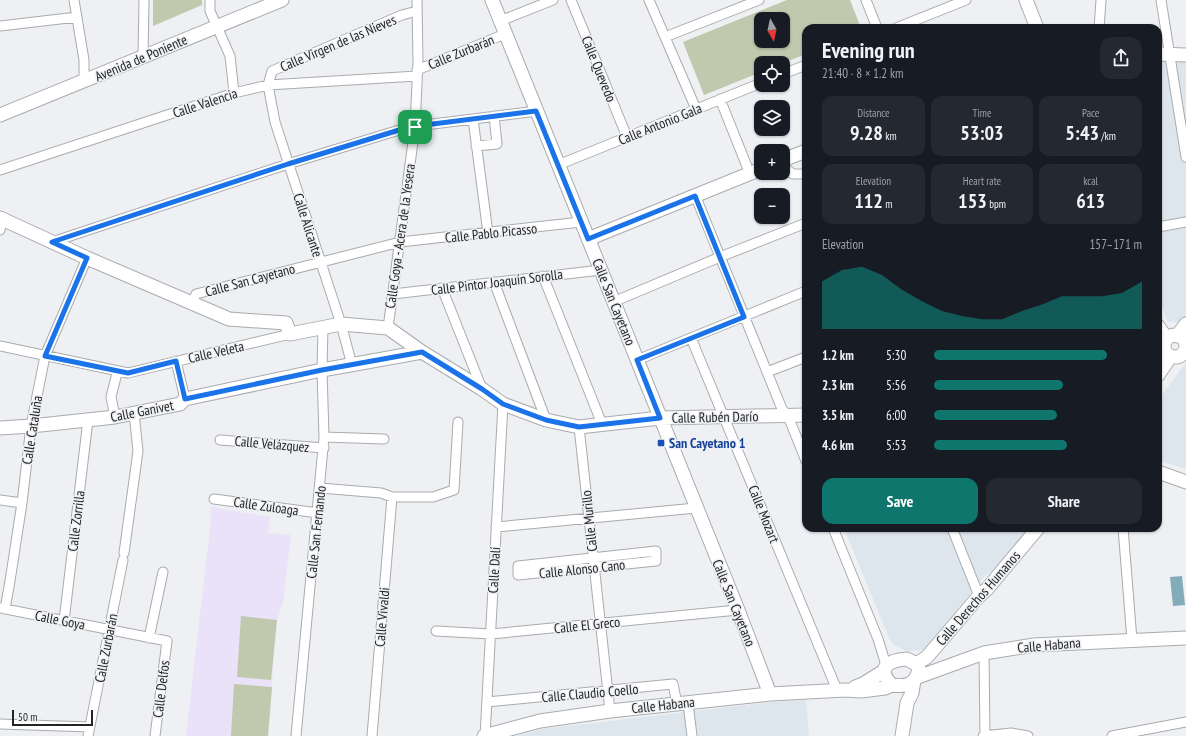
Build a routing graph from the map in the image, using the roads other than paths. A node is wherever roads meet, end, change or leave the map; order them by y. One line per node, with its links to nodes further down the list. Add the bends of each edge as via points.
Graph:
1 (74, 0): 18 (street)
2 (144, 0): 30 (street)
3 (210, 0): 25 (street, via 210,11)
4 (282, 0): 25 (street, Avenida de Poniente)
5 (417, 0): 17 (street, Calle Goya - Acera de la Yesera)
6 (492, 0): 19 (street, Calle San Cayetano)
7 (553, 0): 19 (street)
8 (572, 0): 47 (street, Calle Quevedo)
9 (649, 0): 27 (street)
10 (759, 0): 27 (street)
11 (866, 0): 20 (street)
12 (966, 0): 16 (street)
13 (1026, 0): 22 (street)
14 (1101, 0): 23 (street)
15 (1161, 0): 28 (street)
16 (947, 4): 21 (street)
17 (417, 11): 34 (street, Calle Goya - Acera de la Yesera); 37 (street, Calle Virgen de las Nieves, via 402,15 272,71)
18 (77, 18): 24 (street); 31 (street)
19 (500, 21): 26 (street, Calle San Cayetano)
20 (875, 24)
21 (904, 24)
22 (1035, 24)
23 (1099, 24)
24 (0, 26)
25 (217, 27): 30 (street, Avenida de Poniente); 39 (street, via 230,56)
26 (506, 34): 34 (street, Calle Zurbarán); 42 (street, Calle San Cayetano)
27 (665, 38): 41 (street)
28 (1164, 54): 29 (street); 51 (street)
29 (1186, 55)
30 (143, 57): 35 (street, Avenida de Poniente)
31 (84, 60): 35 (street); 36 (street)
32 (802, 67): 33 (street)
33 (790, 71)
34 (417, 73): 37 (street, Calle Valencia); 46 (street, Calle Goya - Acera de la Yesera)
35 (96, 77): 36 (street, Avenida de Poniente)
36 (84, 82): 43 (street, Avenida de Poniente)
37 (268, 85): 39 (street, Calle Valencia); 52 (street, Calle Alicante, via 275,122)
38 (754, 86): 40 (street, Calle Antonio Gala)
39 (234, 93): 55 (street, Calle Valencia)
40 (720, 99): 41 (street, Calle Antonio Gala); 54 (street)
41 (696, 109): 47 (street, Calle Antonio Gala)
42 (536, 111): 44 (street); 53 (street, Calle San Cayetano)
43 (0, 115)
44 (494, 116): 45 (street); 48 (street, via 497,144)
45 (473, 119): 46 (street); 48 (street)
46 (415, 127): 52 (street); 68 (street, Calle Goya - Acera de la Yesera)
47 (627, 137): 53 (street, Calle Antonio Gala)
48 (476, 146): 65 (street)
49 (802, 153): 50 (street)
50 (790, 157)
51 (1186, 157)
52 (288, 164): 67 (street); 71 (street, Calle Alicante)
53 (558, 165): 60 (street, Calle San Cayetano)
54 (754, 169)
55 (0, 170)
56 (754, 171): 59 (street)
57 (790, 172): 58 (street)
58 (802, 174)
59 (695, 196): 66 (street); 69 (street)
60 (581, 222): 65 (street, Calle Pablo Picasso); 66 (street, Calle San Cayetano)
61 (1186, 222): 64 (street)
62 (1, 223): 67 (street, Calle San Cayetano)
63 (802, 225): 69 (street)
64 (1162, 225)
65 (488, 233): 68 (street, Calle Pablo Picasso)
66 (588, 239): 72 (street, Calle San Cayetano)
67 (52, 242): 70 (street, Calle San Cayetano)
68 (400, 242): 71 (street, Calle San Cayetano); 77 (street, Calle Goya - Acera de la Yesera)
69 (720, 257): 78 (street); 80 (street)
70 (87, 258): 79 (street, Calle San Cayetano); 91 (street, Calle Cataluña)
71 (320, 262): 79 (street, Calle San Cayetano, via 196,294); 81 (street, Calle Alicante)
72 (601, 270): 73 (street, Calle Pintor Joaquín Sorolla); 78 (street, Calle San Cayetano)
73 (543, 276): 74 (street, Calle Pintor Joaquín Sorolla); 113 (street)
74 (494, 282): 75 (street, Calle Pintor Joaquín Sorolla); 111 (street)
75 (442, 288): 77 (street, Calle Pintor Joaquín Sorolla); 101 (street)
76 (802, 293): 80 (street)
77 (392, 294): 84 (street, Calle Goya - Acera de la Yesera)
78 (613, 302): 94 (street, Calle San Cayetano)
79 (192, 303): 86 (street, via 229,319 286,323)
80 (744, 317): 87 (street); 99 (street)
81 (341, 324): 83 (street); 84 (street); 96 (street, Calle Alicante)
82 (1186, 324): 88 (street)
83 (323, 327): 86 (street); 98 (street, Calle San Fernando)
84 (388, 328): 90 (street, Calle Rubén Darío)
85 (1162, 329): 88 (street)
86 (290, 334): 95 (street, Calle Veleta)
87 (691, 338): 94 (street); 106 (street, Calle Mozart)
88 (1176, 341): 92 (street, via 1165,349); 92 (street, via 1185,350 1181,355)
89 (0, 346): 91 (street, Calle Veleta)
90 (422, 352): 96 (street, Calle Ganivet); 101 (street, Calle Rubén Darío)
91 (45, 356): 95 (street, Calle Veleta, via 128,373); 114 (street, Calle Cataluña)
92 (1171, 356): 97 (street)
93 (802, 359): 99 (street)
94 (637, 360): 109 (street, Calle San Cayetano)
95 (176, 361): 102 (street)
96 (352, 365): 98 (street, Calle Ganivet)
97 (1162, 369)
98 (322, 370): 102 (street, Calle Ganivet); 117 (street, Calle San Fernando)
99 (767, 372): 107 (street, via 782,409)
100 (116, 377): 108 (street, via 112,397)
101 (482, 389): 103 (street, Calle Rubén Darío)
102 (185, 399): 104 (street, Calle Ganivet, via 180,404)
103 (503, 404): 111 (street, Calle Rubén Darío); 132 (street, Calle Dalí)
104 (134, 413): 108 (street, Calle Ganivet); 144 (street, Calle Zurbarán, via 138,451)
105 (802, 415): 107 (street, Calle Rubén Darío)
106 (724, 416): 107 (street, Calle Rubén Darío); 109 (street, Calle Rubén Darío); 155 (street, Calle Mozart)
107 (788, 416): 121 (street)
108 (115, 417): 110 (street, Calle Ganivet)
109 (660, 418): 113 (street, Calle Rubén Darío); 129 (street, Calle San Cayetano)
110 (88, 420): 114 (street, Calle Ganivet); 142 (street, Calle Zorrilla)
111 (546, 420): 115 (street, Calle Rubén Darío)
112 (458, 422): 125 (street, via 454,490 433,497)
113 (602, 424): 115 (street, Calle Rubén Darío)
114 (31, 426): 116 (street, Calle Ganivet); 128 (street, Calle Cataluña)
115 (579, 427): 131 (street, Calle Murillo)
116 (0, 428)
117 (324, 437): 119 (street, Calle Velázquez); 120 (street, Calle San Fernando)
118 (220, 440): 120 (street, Calle Velázquez)
119 (384, 440)
120 (324, 448): 124 (street, Calle San Fernando)
121 (802, 451)
122 (1162, 473): 123 (street)
123 (1186, 482)
124 (320, 488): 125 (street, via 381,493); 130 (street, Calle San Fernando)
125 (392, 497): 168 (street, Calle Vivaldi)
126 (214, 499): 130 (street, Calle Zuloaga)
127 (0, 500): 128 (street)
128 (22, 503): 140 (street, Calle Cataluña, via 10,581)
129 (696, 508): 131 (street); 141 (street, Calle San Cayetano)
130 (318, 513): 167 (street, Calle San Fernando)
131 (588, 518): 132 (street); 137 (street, Calle Murillo)
132 (496, 527): 146 (street, Calle Dalí)
133 (835, 532): 152 (street, via 878,639)
134 (954, 532): 139 (street)
135 (1035, 532): 139 (street, Calle Derechos Humanos)
136 (1123, 532): 149 (street)
137 (593, 563): 137 (street, Calle Alonso Cano, via 656,561 656,551); 137 (street, Calle Alonso Cano, via 518,566 518,575); 143 (street, Calle Murillo)
138 (162, 572): 147 (street)
139 (979, 596): 153 (street, Calle Derechos Humanos, via 927,657)
140 (2, 609): 142 (street, Calle Goya)
141 (738, 610): 143 (street, Calle El Greco); 157 (street, Calle San Cayetano)
142 (64, 621): 144 (street, Calle Goya)
143 (600, 624): 146 (street, Calle El Greco); 156 (street, Calle Murillo)
144 (110, 630): 147 (street, Calle Goya); 164 (street, Calle Zurbarán)
145 (436, 631): 146 (street, Calle El Greco)
146 (491, 634): 158 (street, Calle Dalí)
147 (149, 638): 150 (street, Calle Goya)
148 (1186, 638): 149 (street, Calle Habana)
149 (1132, 640): 151 (street, Calle Habana, via 1034,645)
150 (167, 641): 166 (street, Calle Delfos)
151 (984, 653): 153 (street, Calle Habana); 171 (street)
152 (885, 668): 153 (street, via 896,660 907,659); 154 (street, via 886,680); 155 (street, Calle Habana, via 863,684)
153 (916, 674): 154 (street, via 905,686); 160 (street)
154 (896, 685): 155 (street, Calle Habana); 160 (street)
155 (841, 690): 157 (street, Calle Habana)
156 (607, 691): 158 (street, Calle Claudio Coello); 159 (street, Calle Claudio Coello, via 673,684); 161 (street, Calle Murillo)
157 (770, 694): 159 (street, Calle Habana)
158 (487, 702): 165 (street, Calle Dalí)
159 (682, 703): 161 (street, Calle Habana); 169 (street)
160 (908, 703): 170 (street)
161 (610, 711): 165 (street, Calle Habana, via 540,721)
162 (1186, 722): 173 (street)
163 (0, 724): 164 (street)
164 (89, 731)
165 (491, 735)
166 (155, 736)
167 (296, 736)
168 (372, 736)
169 (692, 736)
170 (902, 736)
171 (984, 736): 172 (street, via 1011,733)
172 (1028, 736)
173 (1112, 736)

